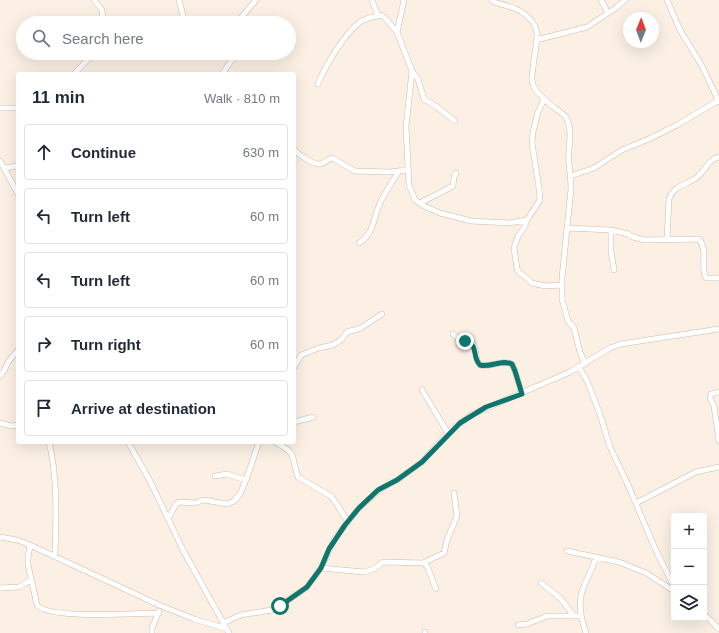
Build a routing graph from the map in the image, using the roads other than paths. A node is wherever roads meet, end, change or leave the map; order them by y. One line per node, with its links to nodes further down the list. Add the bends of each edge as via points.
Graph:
1 (94, 0): 11 (street, via 100,6)
2 (179, 0): 12 (street)
3 (256, 0): 13 (street)
4 (372, 0): 14 (street)
5 (404, 0): 15 (street)
6 (492, 0): 16 (street, via 531,18 537,33)
7 (602, 0): 10 (street)
8 (625, 0): 10 (street)
9 (667, 0): 24 (street, via 680,30)
10 (608, 13): 16 (street, via 587,27)
11 (102, 16)
12 (183, 16)
13 (242, 16)
14 (378, 16): 15 (street, via 384,17); 22 (street, via 361,22 354,28 324,69)
15 (397, 32): 19 (street)
16 (536, 40): 23 (street, via 532,79 533,85)
17 (87, 60): 20 (street)
18 (232, 60): 21 (street)
19 (412, 71): 27 (street, via 418,79 424,99); 33 (street, via 406,127)
20 (76, 72)
21 (223, 72)
22 (318, 84)
23 (544, 99): 36 (street, via 568,121); 39 (street, via 536,117 532,143 540,200)
24 (719, 101): 36 (street, via 679,124 622,150 594,168)
25 (0, 108): 26 (street)
26 (16, 108)
27 (455, 121)
28 (296, 151): 34 (street, via 316,164 323,164 330,158 355,171)
29 (719, 157): 42 (street, via 710,161 697,178 671,193)
30 (0, 161): 32 (street)
31 (16, 166): 32 (street)
32 (5, 168): 37 (street)
33 (408, 170): 34 (street); 38 (street, via 411,191 415,200)
34 (399, 171): 43 (street, via 377,210 370,234)
35 (456, 173): 38 (street, via 451,188)
36 (571, 176): 40 (street)
37 (16, 190)
38 (420, 203): 39 (street, via 440,213 471,221 509,223)
39 (527, 220): 46 (street, via 515,244 517,269 532,282 545,286)
40 (566, 228): 41 (street); 46 (street)
41 (610, 230): 42 (street, via 638,239); 44 (street)
42 (667, 239): 45 (street, via 699,239 704,248 705,276)
43 (359, 243)
44 (614, 270)
45 (719, 279)
46 (562, 285): 52 (street, via 562,299 568,321 574,328)
47 (382, 314): 51 (street, via 361,328 347,332 333,345 304,353)
48 (719, 328): 52 (street, via 621,344)
49 (453, 334): 57 (street, via 474,346 476,360 480,365 502,362 512,364)
50 (16, 352): 54 (street)
51 (296, 364)
52 (585, 364): 53 (street)
53 (579, 367): 57 (street); 72 (street, via 596,401 610,447)
54 (0, 376)
55 (422, 390): 62 (street)
56 (719, 392): 63 (street, via 711,394 710,398 714,406)
57 (522, 394): 62 (street, via 473,414)
58 (313, 417): 59 (street)
59 (296, 421)
60 (0, 423): 61 (street)
61 (16, 425)
62 (448, 433): 74 (street, via 422,462 378,490)
63 (719, 441)
64 (50, 444): 78 (street, via 56,493)
65 (129, 444): 73 (street)
66 (258, 444): 70 (street)
67 (279, 444): 74 (street, via 291,452 298,477 332,497)
68 (719, 467): 72 (street, via 696,472)
69 (215, 476): 70 (street, via 227,474)
70 (246, 480): 73 (street, via 240,494 230,503 204,500 195,503 179,502)
71 (454, 493): 80 (street, via 457,516 444,554)
72 (636, 503): 84 (street)
73 (168, 519): 93 (street)
74 (348, 522): 81 (street, via 329,549)
75 (0, 537): 76 (street)
76 (30, 545): 78 (street); 82 (street, via 28,558)
77 (567, 551): 79 (street)
78 (55, 556): 88 (street)
79 (596, 557): 87 (street, via 634,568); 91 (street, via 583,588)
80 (423, 563): 81 (street, via 383,562 374,569 364,572); 86 (street, via 427,566)
81 (321, 568): 93 (street, via 307,587 280,606 266,612 241,615)
82 (31, 580): 85 (street, via 19,587); 89 (street, via 40,607 54,612 104,615)
83 (541, 582): 90 (street, via 560,598)
84 (673, 585)
85 (0, 588)
86 (436, 589)
87 (671, 589)
88 (162, 607): 89 (street); 96 (street)
89 (159, 612): 97 (street)
90 (574, 616): 91 (street); 94 (street, via 546,616)
91 (580, 616): 98 (street)
92 (707, 617): 95 (street)
93 (223, 623): 96 (street)
94 (518, 625)
95 (719, 629)
96 (228, 631)
97 (152, 633)
98 (586, 633)

